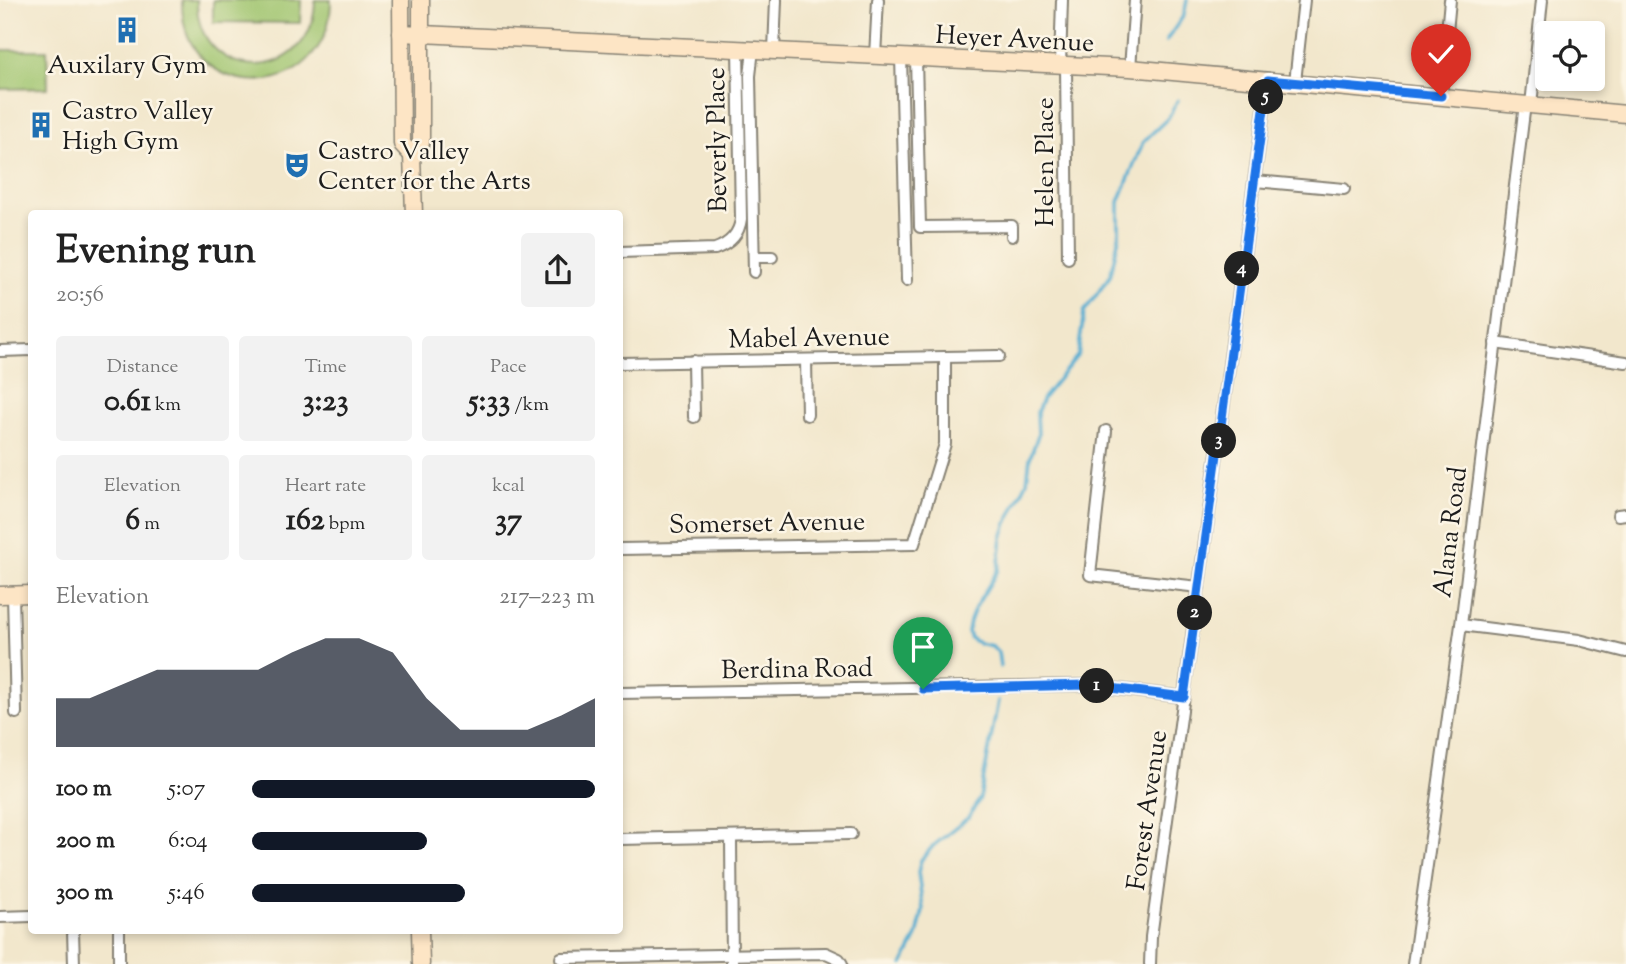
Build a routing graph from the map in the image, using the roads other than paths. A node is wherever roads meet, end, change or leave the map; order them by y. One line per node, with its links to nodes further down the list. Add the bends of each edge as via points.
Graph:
1 (401, 0): 10 (street)
2 (421, 0): 11 (street)
3 (776, 0): 13 (street)
4 (878, 0): 14 (street)
5 (1062, 0): 16 (street, Helen Place)
6 (1135, 0): 17 (street)
7 (1304, 0): 19 (street)
8 (1450, 0): 20 (street)
9 (1542, 0): 21 (street, Alana Road)
10 (401, 33): 11 (street, Heyer Avenue); 23 (street, via 402,144)
11 (421, 33): 12 (street, Heyer Avenue); 23 (street, via 421,144)
12 (745, 49): 13 (street, Heyer Avenue); 28 (street, Beverly Place, via 740,227 725,245 715,249); 29 (street, via 750,76)
13 (774, 51): 14 (street, Heyer Avenue)
14 (875, 56): 15 (street, Heyer Avenue)
15 (908, 58): 16 (street, Heyer Avenue); 27 (street, via 920,227 1012,226); 33 (street)
16 (1063, 65): 17 (street, Heyer Avenue); 31 (street, Helen Place)
17 (1130, 68): 18 (street, Heyer Avenue)
18 (1268, 80): 19 (street, Heyer Avenue); 24 (street, Forest Avenue)
19 (1295, 82): 20 (street, Heyer Avenue)
20 (1441, 96): 21 (street, Heyer Avenue)
21 (1528, 104): 22 (street, Heyer Avenue); 34 (street, Alana Road)
22 (1626, 114)
23 (412, 155): 26 (street)
24 (1255, 181): 25 (street); 47 (street, Forest Avenue)
25 (1344, 189)
26 (414, 210)
27 (1012, 236)
28 (623, 251)
29 (754, 257): 30 (street); 32 (street)
30 (772, 257)
31 (1068, 258)
32 (754, 272)
33 (907, 280)
34 (1495, 343): 41 (street); 50 (street, Alana Road)
35 (28, 350): 36 (street)
36 (0, 351)
37 (999, 356): 38 (street, Mabel Avenue)
38 (945, 359): 39 (street, Mabel Avenue); 46 (street, Somerset Avenue, via 945,444 914,544)
39 (806, 360): 40 (street, Mabel Avenue); 43 (street)
40 (692, 361): 42 (street, Mabel Avenue); 44 (street)
41 (1626, 362)
42 (623, 363)
43 (807, 415)
44 (694, 416)
45 (1106, 431): 47 (street, via 1090,575)
46 (623, 548)
47 (1199, 587): 53 (street, Forest Avenue)
48 (28, 594): 49 (street)
49 (7, 595): 54 (street)
50 (1461, 625): 51 (street, via 1579,640); 70 (street, Alana Road)
51 (1626, 652)
52 (623, 693): 53 (street, Berdina Road, via 1086,685)
53 (1184, 697): 69 (street, Forest Avenue)
54 (16, 713)
55 (851, 834): 56 (street)
56 (731, 838): 57 (street); 64 (street)
57 (623, 839)
58 (28, 916): 59 (street)
59 (0, 917)
60 (73, 934): 65 (street)
61 (118, 934): 66 (street)
62 (420, 934): 67 (street)
63 (561, 958): 64 (street)
64 (732, 960): 68 (street, via 826,953)
65 (74, 964)
66 (119, 964)
67 (421, 964)
68 (842, 964)
69 (1150, 964)
70 (1413, 964)

